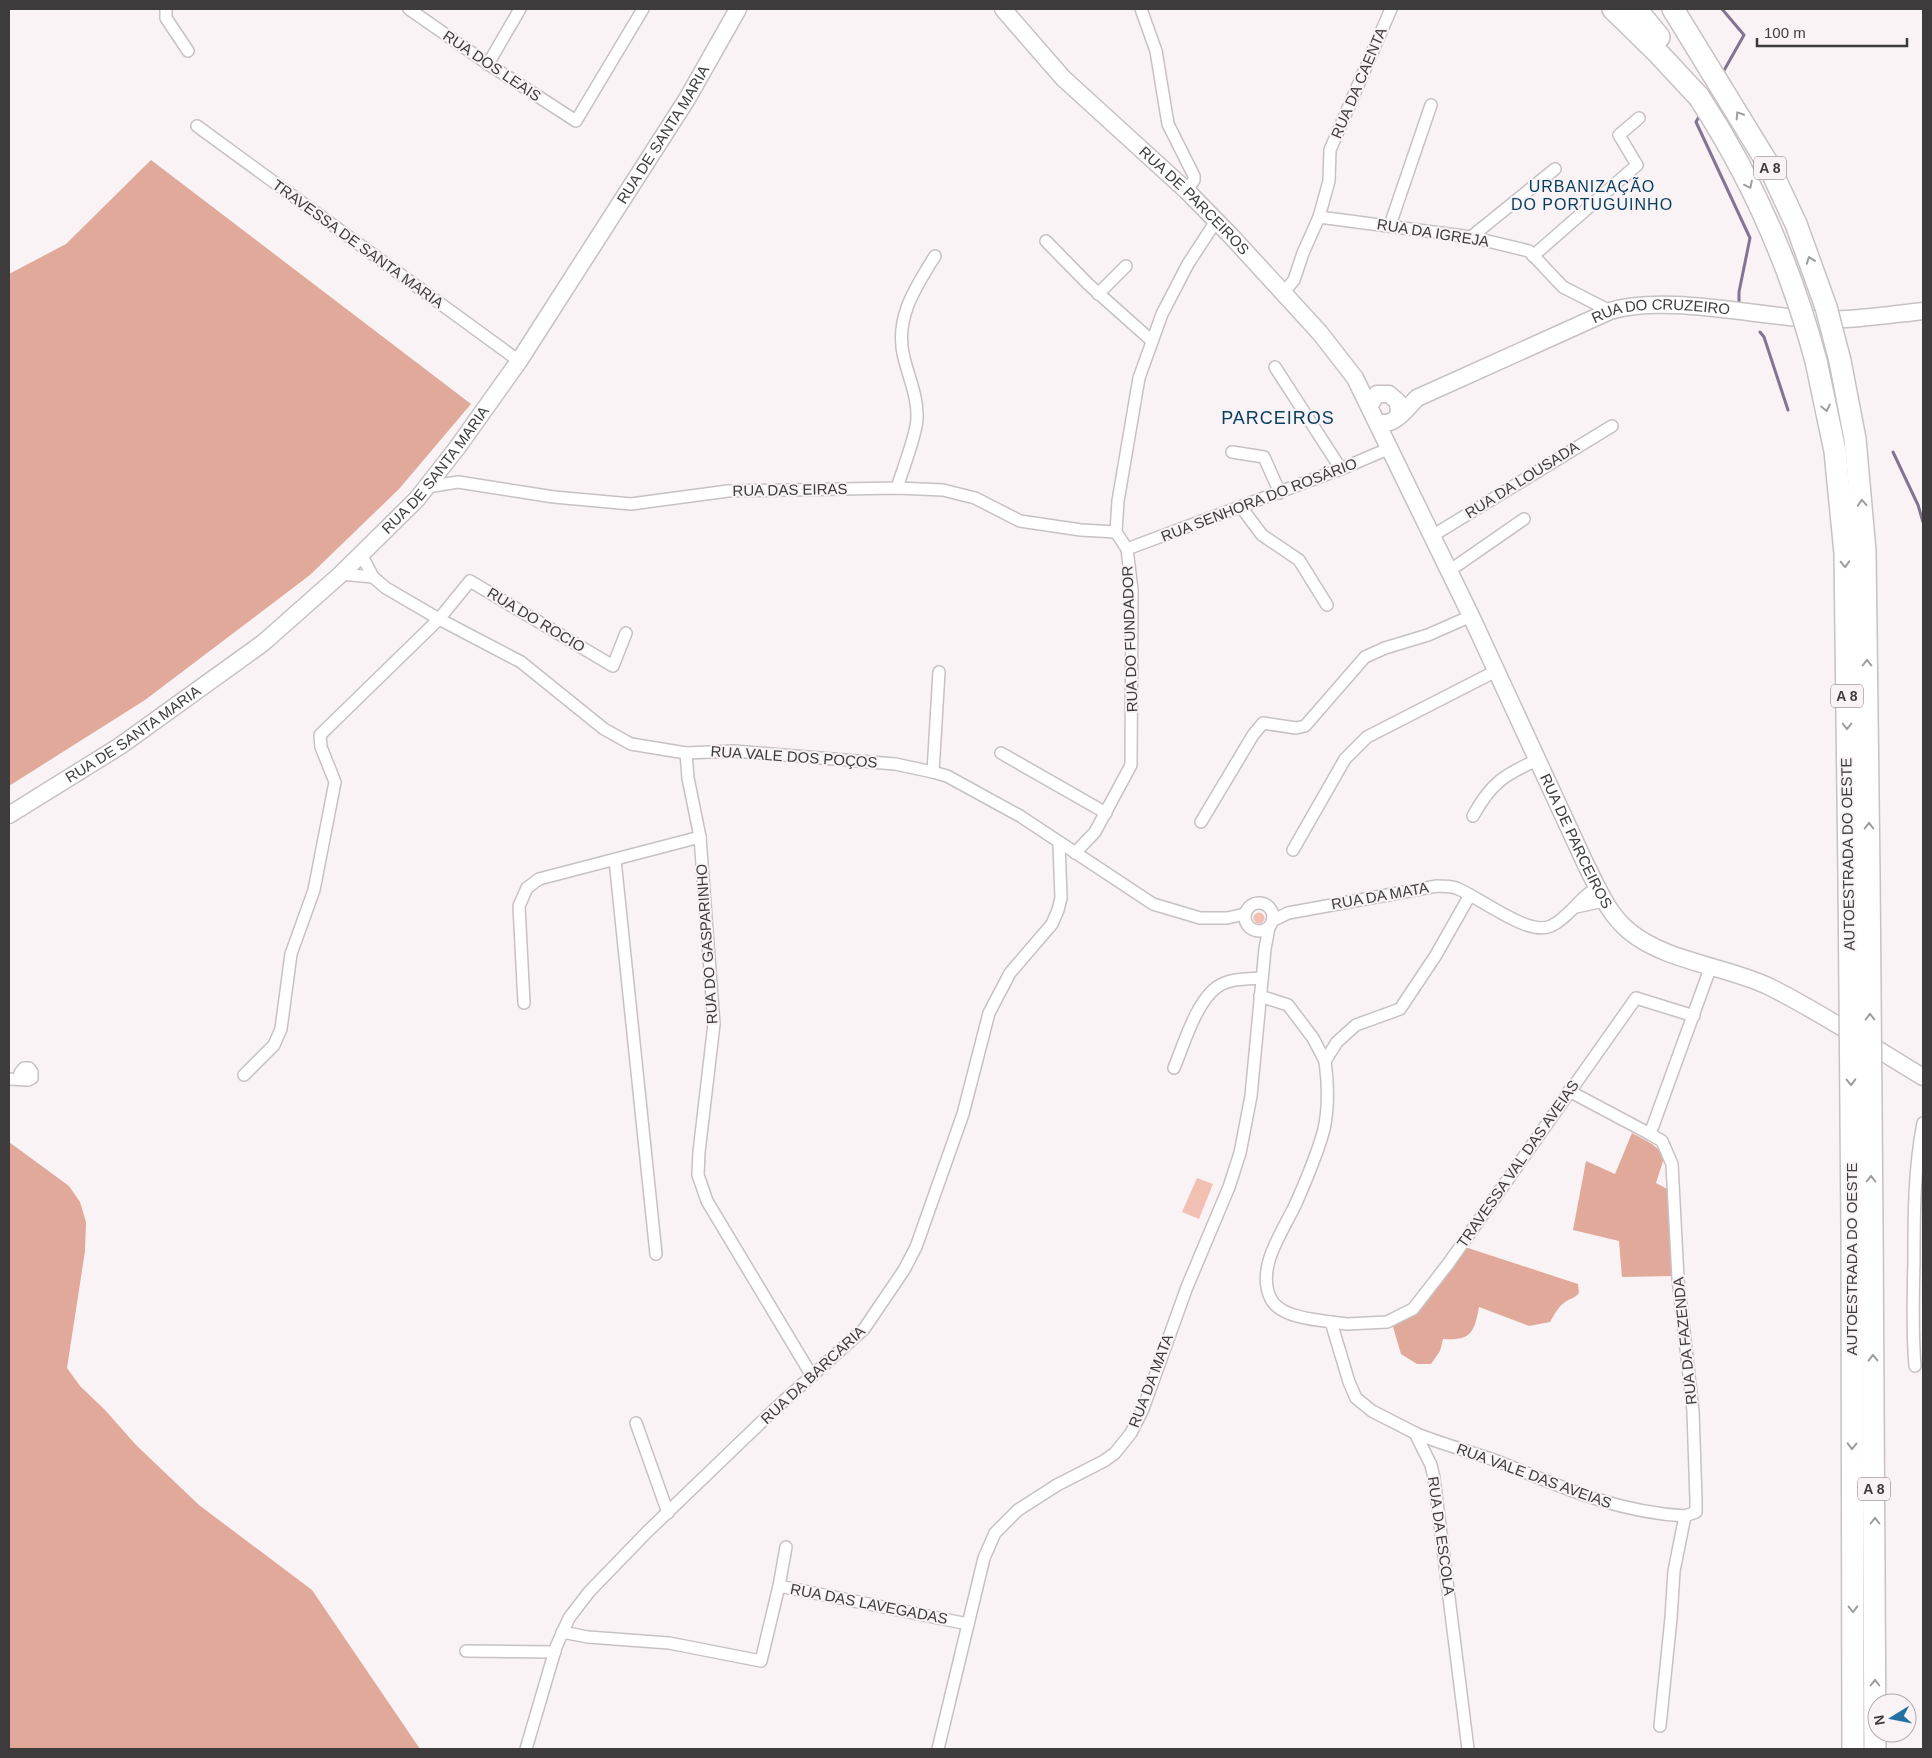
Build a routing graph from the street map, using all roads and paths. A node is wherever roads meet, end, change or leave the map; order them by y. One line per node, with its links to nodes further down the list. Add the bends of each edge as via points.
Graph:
1 (166, 9): 14 (street, via 166,18)
2 (409, 9): 16 (street, RUA DOS LEAIS)
3 (520, 9): 16 (street)
4 (643, 9): 16 (street, RUA DOS LEAIS, via 576,121)
5 (738, 9): 35 (street, RUA DE SANTA MARIA, via 687,99)
6 (1003, 9): 21 (street, RUA DE PARCEIROS, via 1063,78)
7 (1141, 9): 21 (street, via 1156,51 1168,124 1194,176)
8 (1391, 9): 22 (street, RUA DA CAENTA, via 1330,150 1329,181)
9 (1613, 9): 15 (highway)
10 (1636, 9): 15 (highway, AUTOESTRADA DO OESTE / A 8)
11 (1664, 9): 13 (highway, A 8)
12 (1673, 9): 13 (highway)
13 (1692, 40): 80 (highway, AUTOESTRADA DO OESTE / A 8, one-way to 13, bridge, via 1864,542 1855,439 1840,361 1812,265 1784,198 1752,134)
14 (188, 50)
15 (1669, 57): 80 (highway, AUTOESTRADA DO OESTE / A 8, one-way to 80, bridge, via 1699,98 1739,164 1774,236 1798,297 1816,361 1835,451 1845,554)
16 (488, 64)
17 (1431, 105): 24 (street)
18 (1639, 118): 28 (street, via 1619,135 1637,165)
19 (197, 126): 35 (street, TRAVESSA DE SANTA MARIA)
20 (1555, 169): 25 (street)
21 (1187, 191): 23 (street, RUA DE PARCEIROS)
22 (1319, 217): 24 (street, RUA DA IGREJA); 30 (street, via 1294,280)
23 (1216, 221): 30 (street, RUA DE PARCEIROS); 34 (street, via 1188,264)
24 (1390, 225): 25 (street, RUA DA IGREJA)
25 (1471, 237): 28 (street, RUA DA IGREJA, via 1529,251)
26 (1046, 241): 31 (street)
27 (936, 256): 50 (street, via 904,312 900,328 918,421)
28 (1533, 256): 32 (street, RUA DA IGREJA, via 1563,287)
29 (1126, 266): 31 (street)
30 (1283, 293): 37 (street, RUA DE PARCEIROS)
31 (1098, 294): 34 (street)
32 (1610, 311): 33 (street, RUA DO CRUZEIRO, via 1642,306 1685,306 1834,320); 39 (street, RUA DO CRUZEIRO)
33 (1923, 311)
34 (1152, 341): 54 (street, via 1138,387 1118,501)
35 (519, 361): 46 (street, RUA DE SANTA MARIA)
36 (1275, 367): 47 (street)
37 (1356, 378): 38 (street); 40 (street, RUA DE PARCEIROS)
38 (1388, 395): 39 (street, RUA DO CRUZEIRO); 40 (street, via 1374,396); 41 (street, via 1399,406)
39 (1418, 398): 41 (street, RUA DO CRUZEIRO)
40 (1370, 405): 42 (street)
41 (1397, 418): 42 (street, via 1388,423); 44 (street)
42 (1377, 422): 44 (street, RUA DE PARCEIROS)
43 (1612, 426): 55 (street, RUA DA LOUSADA)
44 (1390, 448): 47 (street, RUA SENHORA DO ROSÁRIO); 55 (street, RUA DE PARCEIROS)
45 (1232, 452): 51 (street, via 1264,457)
46 (442, 467): 48 (street); 49 (street, RUA DE SANTA MARIA)
47 (1341, 469): 51 (street, RUA SENHORA DO ROSÁRIO)
48 (458, 482): 49 (street, RUA DAS EIRAS); 50 (street, RUA DAS EIRAS, via 554,497 631,504 721,491)
49 (427, 487): 57 (street, RUA DE SANTA MARIA)
50 (897, 488): 54 (street, RUA DAS EIRAS, via 944,490 975,498 1020,521 1042,526)
51 (1280, 493): 52 (street, RUA SENHORA DO ROSÁRIO)
52 (1241, 507): 56 (street, RUA SENHORA DO ROSÁRIO); 61 (street, via 1262,535 1299,560)
53 (1524, 520): 58 (street)
54 (1116, 532): 56 (street, RUA DO FUNDADOR)
55 (1432, 536): 58 (street, RUA DE PARCEIROS)
56 (1127, 550): 71 (street, RUA DO FUNDADOR, via 1132,590 1131,765)
57 (361, 554): 59 (street, RUA DE SANTA MARIA); 60 (street, RUA VALE DOS POÇOS)
58 (1449, 571): 62 (street, RUA DE PARCEIROS)
59 (341, 574): 60 (street); 72 (street, RUA DE SANTA MARIA, via 263,643 184,702)
60 (373, 577): 63 (street, RUA VALE DOS POÇOS)
61 (1327, 605)
62 (1471, 616): 65 (street, RUA DE PARCEIROS); 74 (street, via 1365,657 1305,726 1296,728 1263,723)
63 (438, 619): 64 (street, RUA DO ROCIO, via 470,581 613,666); 67 (street, RUA VALE DOS POÇOS, via 521,662 617,738 646,748); 95 (street, via 320,735 321,747 335,782 314,890 291,954 281,1029 274,1045)
64 (626, 633)
65 (1496, 671): 69 (street, RUA DE PARCEIROS); 77 (street, via 1367,737 1345,759)
66 (939, 672): 70 (street)
67 (686, 752): 70 (street, RUA VALE DOS POÇOS, via 712,750 780,754 896,764); 75 (street, RUA DO GASPARINHO)
68 (1001, 754): 71 (street)
69 (1537, 760): 73 (street, via 1507,773 1483,798); 81 (street, RUA DE PARCEIROS)
70 (933, 772): 76 (street, RUA VALE DOS POÇOS, via 984,796)
71 (1106, 813): 78 (street, RUA DO FUNDADOR, via 1095,832)
72 (9, 815)
73 (1472, 816)
74 (1201, 822)
75 (700, 837): 79 (street); 106 (street, RUA DO GASPARINHO, via 714,1024 698,1175 707,1200)
76 (1060, 843): 78 (street, RUA VALE DOS POÇOS); 106 (street, RUA DA BARCARIA, via 1058,910 1052,924 1010,973 989,1013 963,1114 916,1247 864,1329)
77 (1293, 850)
78 (1075, 853): 85 (street, RUA VALE DOS POÇOS, via 1153,904 1191,916)
79 (615, 860): 91 (street, via 539,879 527,888 519,906); 103 (street)
80 (1859, 875): 102 (highway, AUTOESTRADA DO OESTE / A 8, bridge)
81 (1601, 894): 82 (street, RUA DA MATA, via 1588,892 1567,917 1540,928); 88 (street, RUA DE PARCEIROS, via 1617,919 1635,936)
82 (1470, 895): 84 (street, RUA DA MATA, via 1456,888 1437,886); 93 (street, via 1400,1009 1356,1025 1337,1042)
83 (1269, 908): 84 (street, RUA DA MATA); 85 (street, via 1254,904); 86 (street)
84 (1288, 913): 86 (street, RUA DA MATA)
85 (1249, 923): 86 (street, via 1262,931); 87 (street)
86 (1271, 924): 87 (street, RUA DA MATA)
87 (1264, 949): 89 (street, RUA DA MATA)
88 (1711, 966): 92 (street); 96 (street, RUA DE PARCEIROS, via 1769,987)
89 (1262, 978): 90 (street, RUA DA MATA); 94 (street, via 1231,981 1218,986 1208,996)
90 (1260, 996): 93 (street, via 1288,1005); 113 (street, RUA DA MATA, via 1251,1096 1240,1153 1132,1433 1110,1457 1030,1500 995,1533 984,1558)
91 (524, 1003)
92 (1694, 1016): 99 (street, TRAVESSA VAL DAS AVEIAS, via 1636,998); 101 (street)
93 (1325, 1060): 104 (street, via 1328,1082 1324,1129 1270,1258 1266,1278 1270,1298 1282,1311)
94 (1174, 1068)
95 (244, 1075)
96 (1923, 1077)
97 (9, 1079): 98 (street)
98 (22, 1079)
99 (1570, 1091): 101 (street); 104 (street, TRAVESSA VAL DAS AVEIAS, via 1413,1309 1387,1322)
100 (1923, 1123): 105 (street, via 1914,1197)
101 (1650, 1134): 110 (street, RUA DA FAZENDA, via 1662,1141 1672,1164 1675,1187 1678,1278 1692,1410 1696,1500 1696,1512)
102 (1862, 1228): 121 (highway, AUTOESTRADA DO OESTE / A 8, one-way to 121); 122 (highway, AUTOESTRADA DO OESTE / A 8, one-way to 102)
103 (656, 1254)
104 (1331, 1322): 108 (street, via 1348,1382 1356,1398 1372,1411)
105 (1915, 1366)
106 (812, 1376): 109 (street, RUA DA BARCARIA)
107 (636, 1423): 109 (street)
108 (1415, 1433): 110 (street, RUA VALE DAS AVEIAS, via 1500,1462 1591,1499 1652,1514); 120 (street, RUA DA ESCOLA, via 1434,1478)
109 (668, 1513): 114 (street, RUA DA BARCARIA, via 589,1592)
110 (1685, 1516): 117 (street, RUA DA FAZENDA, via 1674,1571)
111 (786, 1547): 112 (street)
112 (778, 1586): 113 (street, RUA DAS LAVEGADAS); 114 (street, RUA DAS LAVEGADAS, via 761,1661 678,1644)
113 (968, 1624): 119 (street, RUA DA MATA)
114 (562, 1632): 116 (street, RUA DA BARCARIA)
115 (466, 1651): 116 (street)
116 (555, 1652): 118 (street, RUA DA BARCARIA)
117 (1660, 1726)
118 (526, 1749)
119 (938, 1749)
120 (1468, 1749)
121 (1853, 1749)
122 (1875, 1749)

